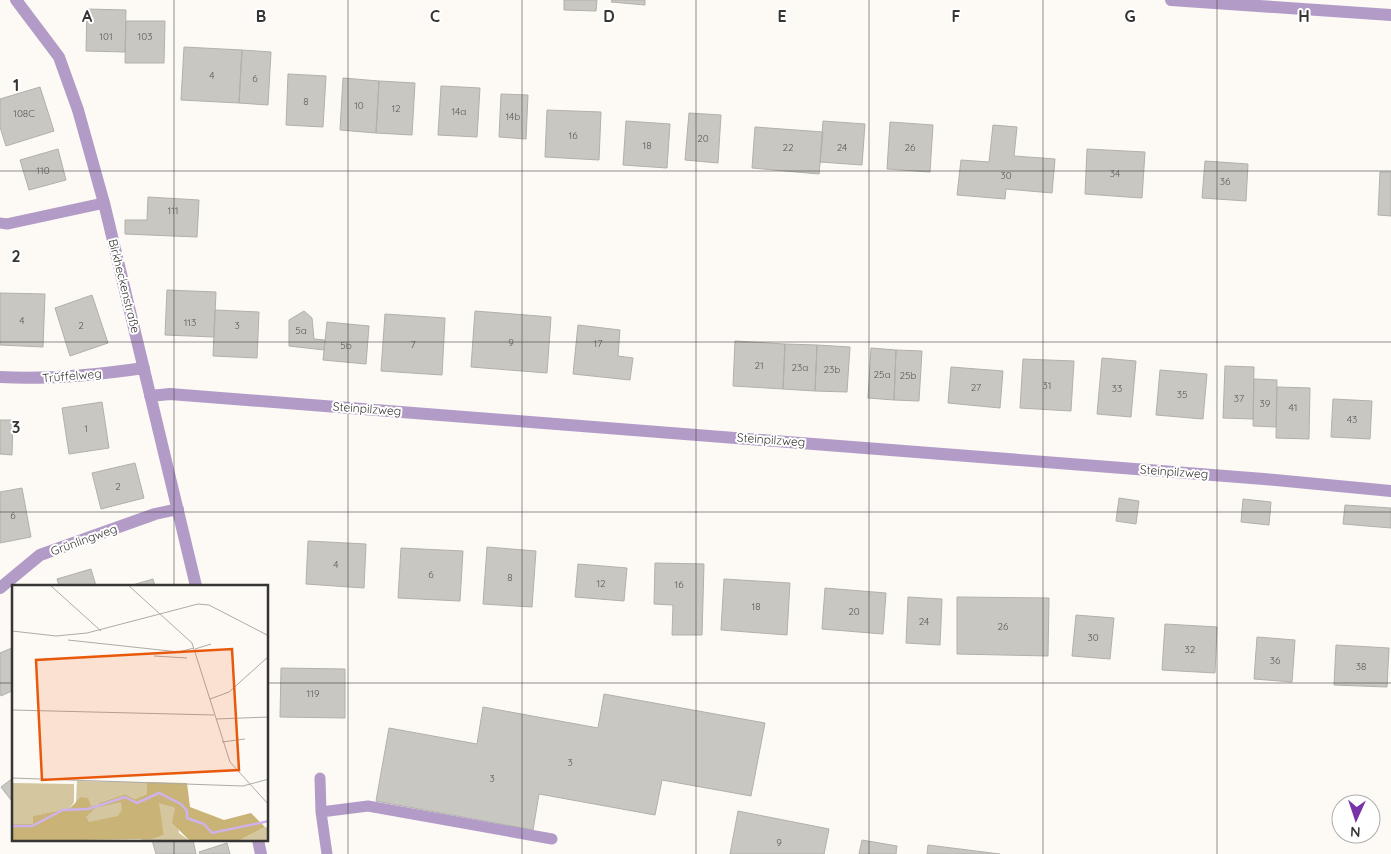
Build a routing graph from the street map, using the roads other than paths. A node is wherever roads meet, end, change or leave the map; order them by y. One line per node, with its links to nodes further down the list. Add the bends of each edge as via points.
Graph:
1 (16, 0): 4 (street, Birkheckenstraße, via 59,57 78,110)
2 (1171, 0): 3 (street)
3 (1391, 15)
4 (104, 203): 5 (lane); 6 (street, Birkheckenstraße)
5 (0, 223)
6 (144, 368): 7 (street, Trüffelweg, via 36,379); 8 (street, Birkheckenstraße)
7 (0, 376)
8 (150, 396): 9 (street, Steinpilzweg, via 170,394); 10 (street, Birkheckenstraße)
9 (1391, 491)
10 (178, 509): 11 (street, Birkheckenstraße); 12 (street, Grünlingweg, via 155,514 40,556)
11 (196, 585)
12 (0, 588)
13 (320, 778): 14 (lane)
14 (321, 812): 15 (lane, via 368,806); 16 (lane)
15 (552, 839)
16 (327, 854)

